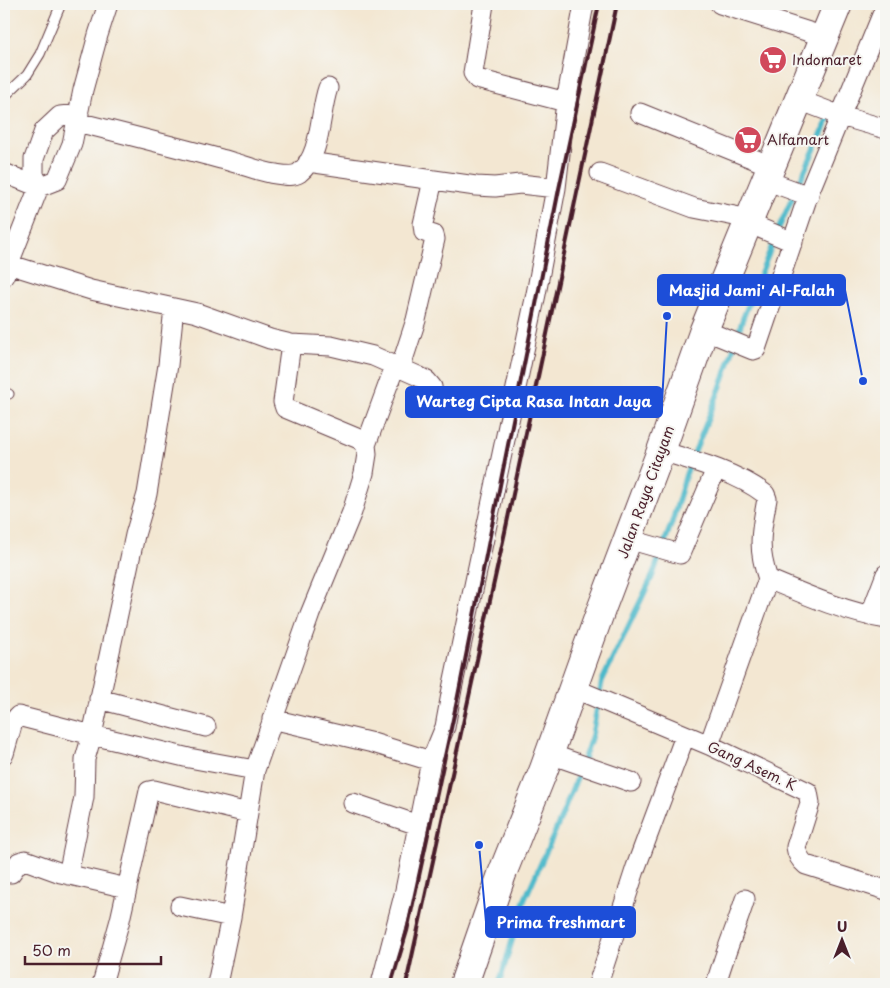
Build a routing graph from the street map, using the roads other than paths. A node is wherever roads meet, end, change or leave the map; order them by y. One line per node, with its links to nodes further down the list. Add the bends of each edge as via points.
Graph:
1 (61, 4): 10 (lane, via 40,54 27,75)
2 (108, 4): 15 (street)
3 (484, 4): 11 (street, via 473,73 477,79)
4 (584, 4): 11 (street)
5 (720, 4): 8 (street)
6 (838, 4): 8 (main road, Jalan Raya Citayam)
7 (886, 6): 14 (street)
8 (825, 38): 12 (main road, Jalan Raya Citayam)
9 (328, 88): 17 (street, via 316,146)
10 (4, 97)
11 (566, 102): 23 (street)
12 (804, 103): 14 (street); 20 (main road, Jalan Raya Citayam)
13 (640, 113): 20 (street)
14 (838, 115): 16 (street); 24 (street, via 810,190)
15 (78, 118): 17 (street, via 274,174 295,175); 22 (street, via 57,180); 22 (street, via 60,116 44,131 34,159 34,174)
16 (886, 129)
17 (308, 162): 21 (street)
18 (600, 173): 25 (street, via 694,208)
19 (11, 176): 22 (street)
20 (771, 177): 24 (street); 25 (main road, Jalan Raya Citayam)
21 (433, 180): 23 (street, via 476,186 520,184); 31 (street, via 423,224 424,232 435,239 416,320)
22 (39, 187): 27 (street)
23 (556, 188): 49 (street, via 445,727)
24 (805, 194): 26 (street)
25 (752, 223): 26 (street); 29 (main road, Jalan Raya Citayam)
26 (788, 240): 29 (street, via 757,346 753,350)
27 (6, 270): 28 (street)
28 (174, 308): 30 (street); 41 (street, via 147,494)
29 (711, 332): 34 (main road, Jalan Raya Citayam)
30 (292, 344): 31 (street, via 355,351); 33 (street, via 283,402 285,408 359,439)
31 (397, 368): 32 (street, via 427,381); 33 (street)
32 (433, 392)
33 (366, 445): 42 (street, via 364,473 354,504)
34 (670, 453): 35 (street); 36 (main road, Jalan Raya Citayam)
35 (712, 468): 36 (street, via 680,554); 38 (street, via 765,494 760,553)
36 (633, 540): 40 (main road, Jalan Raya Citayam)
37 (886, 574): 39 (street)
38 (768, 579): 39 (street, via 816,599); 46 (street)
39 (878, 618)
40 (577, 690): 45 (street, Gang Asem. K); 48 (main road, Jalan Raya Citayam)
41 (98, 699): 43 (street); 44 (street)
42 (272, 719): 49 (street, via 373,743); 50 (street)
43 (206, 726)
44 (92, 735): 47 (street, via 18,716 13,722); 50 (street); 56 (street, via 85,759 84,797)
45 (685, 736): 46 (street, Gang Asem. K); 66 (street, via 636,867)
46 (708, 746): 58 (street, Gang Asem. K, via 808,792 810,803 796,847 806,865)
47 (4, 754)
48 (555, 755): 51 (street); 65 (main road, Jalan Raya Citayam, via 502,874)
49 (431, 761): 54 (street)
50 (255, 770): 53 (street)
51 (631, 782)
52 (353, 803): 54 (street)
53 (248, 813): 57 (street, via 151,790); 61 (street)
54 (418, 825): 64 (street)
55 (4, 873): 56 (street, via 11,873 19,862 25,860)
56 (68, 874): 57 (street)
57 (127, 888): 62 (street)
58 (886, 890)
59 (745, 899): 67 (street)
60 (180, 906): 61 (street)
61 (232, 917): 63 (street)
62 (102, 984)
63 (217, 984)
64 (381, 984)
65 (464, 984)
66 (598, 984)
67 (716, 984)

